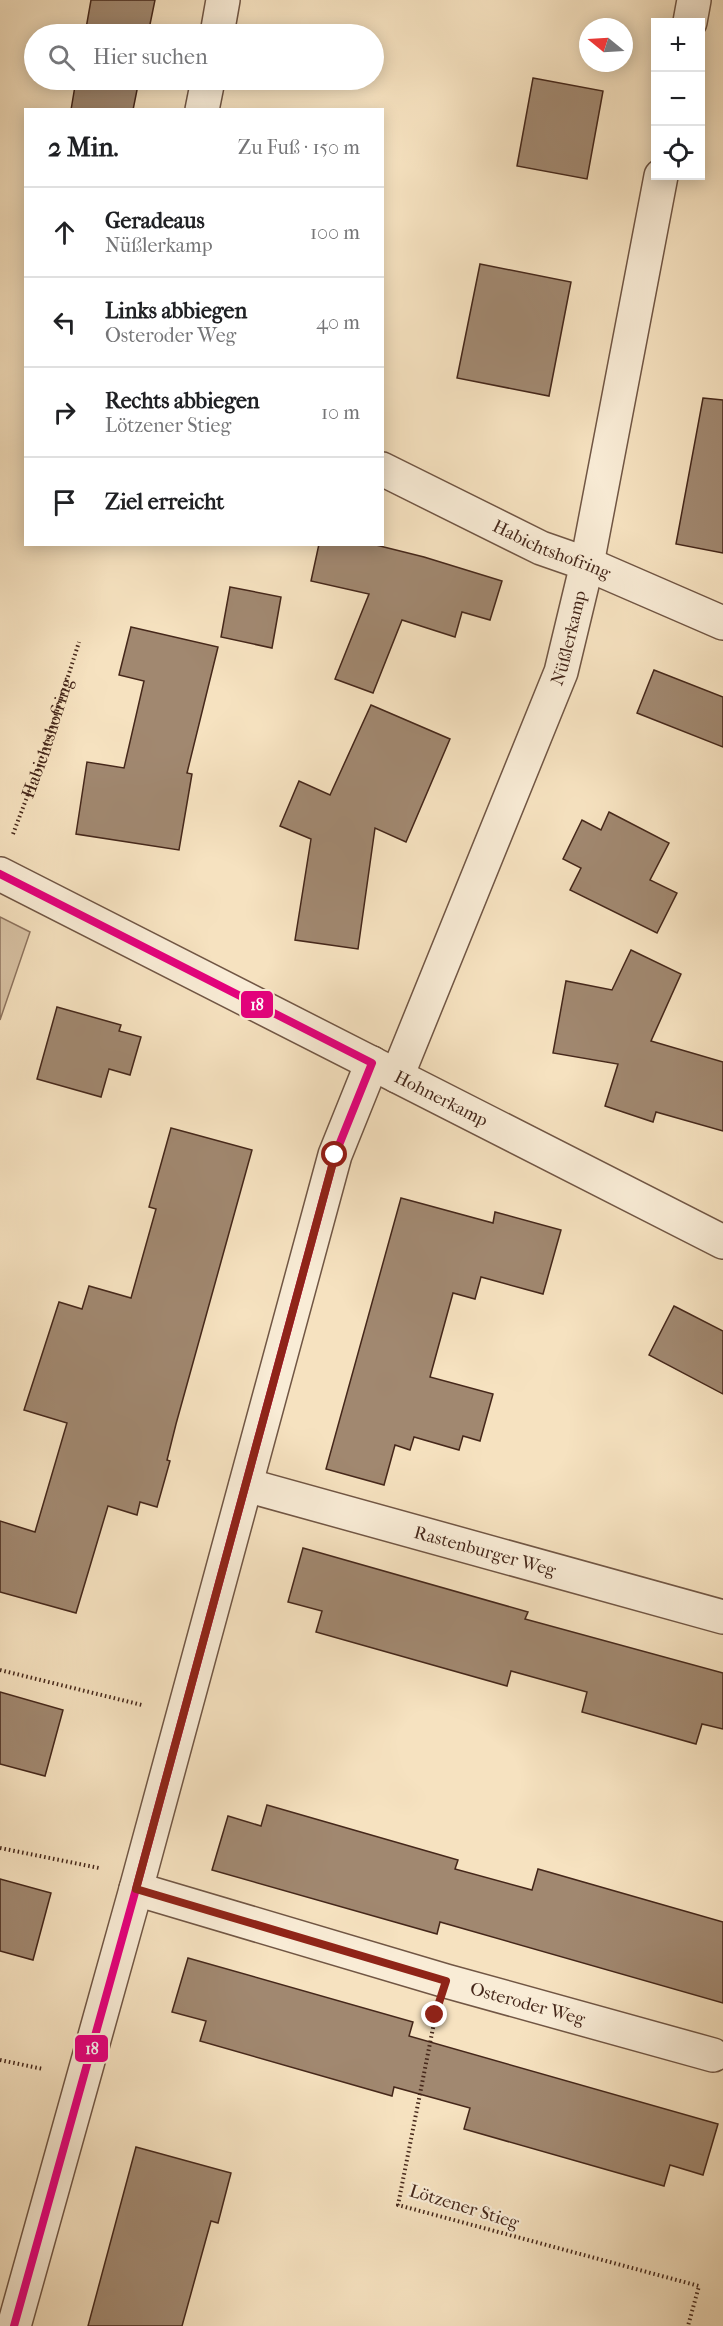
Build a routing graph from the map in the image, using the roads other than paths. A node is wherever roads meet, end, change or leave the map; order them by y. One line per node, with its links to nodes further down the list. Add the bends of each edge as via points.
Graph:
1 (223, 0): 4 (street)
2 (694, 0): 3 (street)
3 (691, 18)
4 (219, 24)
5 (206, 90): 6 (street)
6 (202, 108)
7 (660, 180): 9 (street, Nüßlerkamp)
8 (384, 470): 9 (street, Habichtshofring, via 522,539)
9 (587, 564): 10 (street, Habichtshofring); 12 (street, Nüßlerkamp, via 561,672)
10 (723, 623)
11 (0, 874): 12 (street, Hohnerkamp)
12 (384, 1070): 13 (street, Hohnerkamp); 14 (street, Nüßlerkamp, via 335,1155)
13 (723, 1242)
14 (246, 1485): 15 (street, Rastenburger Weg); 16 (street, Nüßlerkamp)
15 (723, 1617)
16 (138, 1883): 17 (street, Osteroder Weg, via 446,1981); 18 (street, Nüßlerkamp)
17 (713, 2055)
18 (14, 2326)

